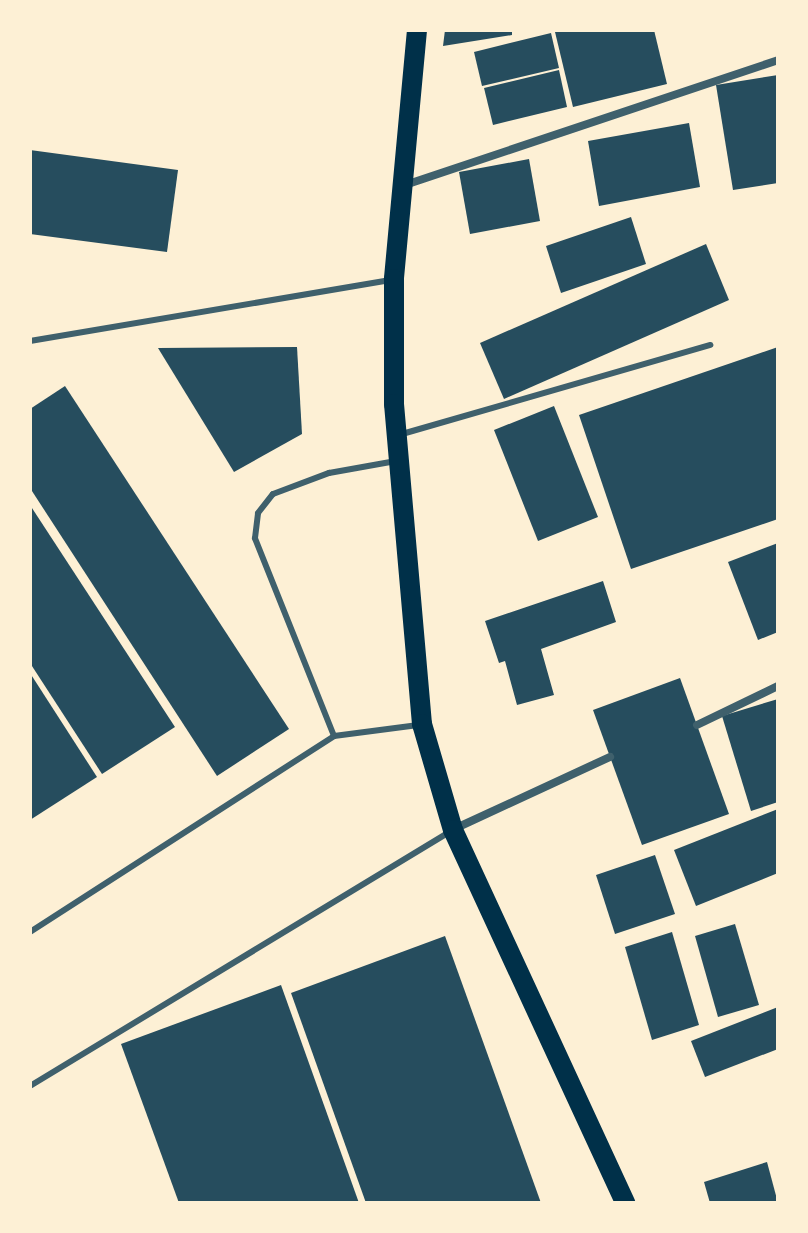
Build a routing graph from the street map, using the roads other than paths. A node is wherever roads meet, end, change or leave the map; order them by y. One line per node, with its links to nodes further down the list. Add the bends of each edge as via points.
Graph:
1 (417, 30): 3 (main road)
2 (778, 60): 3 (street)
3 (400, 187): 4 (main road)
4 (394, 279): 5 (lane); 7 (main road)
5 (30, 341)
6 (710, 345): 7 (lane)
7 (397, 436): 8 (main road)
8 (399, 460): 10 (main road); 12 (lane, via 329,473 273,494 258,513 255,538)
9 (778, 686): 11 (street)
10 (422, 724): 12 (lane); 14 (main road)
11 (697, 725)
12 (334, 736): 15 (lane)
13 (610, 757): 14 (street)
14 (453, 830): 16 (lane); 17 (main road)
15 (30, 932)
16 (30, 1086)
17 (625, 1203)

